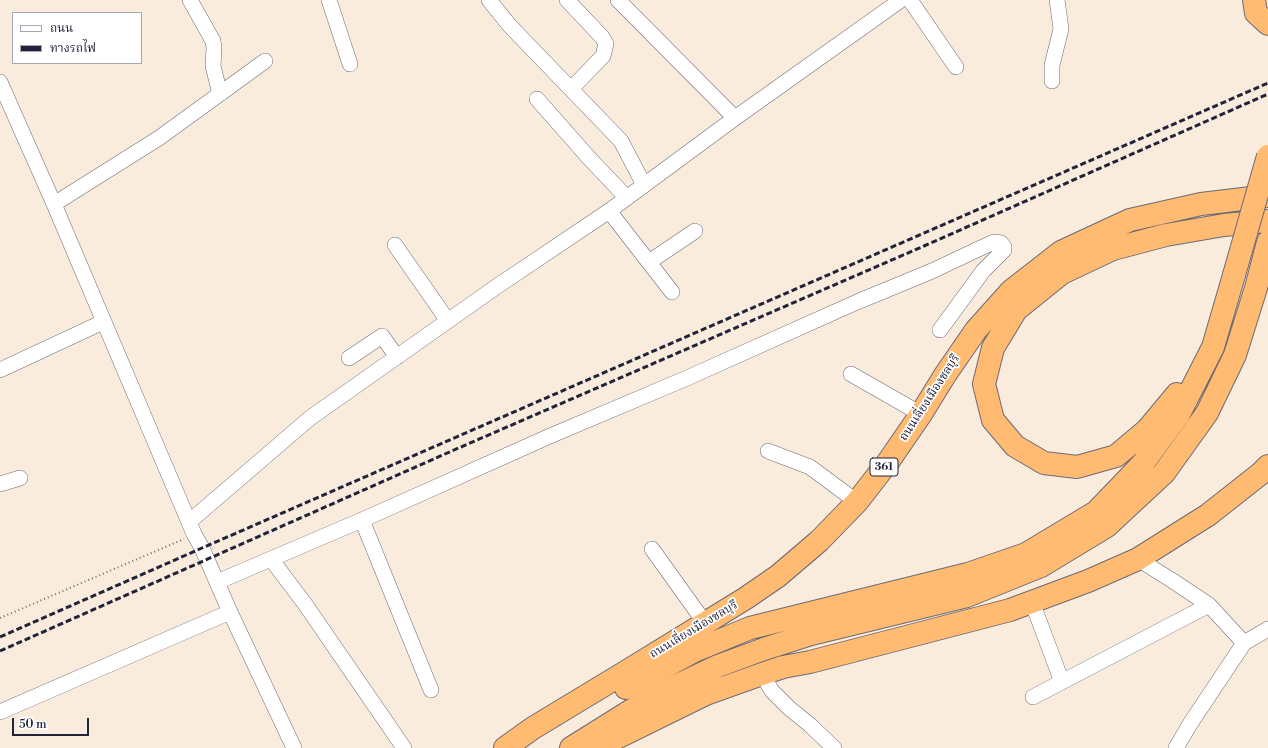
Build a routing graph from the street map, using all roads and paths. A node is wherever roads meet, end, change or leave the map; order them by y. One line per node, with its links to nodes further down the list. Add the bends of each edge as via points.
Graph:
1 (190, 0): 17 (street, via 213,41 213,66)
2 (329, 0): 12 (street)
3 (489, 0): 16 (street, via 510,26)
4 (567, 0): 16 (street, via 606,44 603,56)
5 (618, 0): 19 (street)
6 (901, 0): 19 (street)
7 (910, 0): 13 (street)
8 (1057, 0): 14 (street, via 1061,29 1052,65)
9 (1254, 0): 10 (highway, via 1256,13)
10 (1268, 24)
11 (265, 61): 17 (street)
12 (350, 64)
13 (956, 68)
14 (1052, 81)
15 (0, 82): 24 (street)
16 (571, 89): 21 (street, via 621,141)
17 (220, 94): 24 (street, via 159,138)
18 (537, 99): 23 (street)
19 (735, 118): 21 (street)
20 (1268, 156): 35 (highway, bridge)
21 (644, 185): 23 (street)
22 (1268, 196): 40 (highway, ถนนเลี่ยงเมืองชลบุรี / 361, via 1201,204 1130,220 1061,252 1011,292 976,330)
23 (627, 198): 25 (street)
24 (54, 204): 33 (street)
25 (609, 211): 30 (street); 32 (street)
26 (1268, 221): 35 (highway, via 1224,225 1166,235 1113,249 1062,273 1016,310 993,348 984,384 993,420 1015,446 1044,463 1077,467 1116,456 1147,430)
27 (695, 231): 30 (street)
28 (1268, 242): 68 (highway, via 1235,355 1207,413 1164,473 1107,526 1041,566 967,596 811,634 718,666 635,708)
29 (395, 245): 32 (street)
30 (649, 262): 31 (street)
31 (672, 292)
32 (448, 321): 36 (street)
33 (103, 322): 38 (street); 47 (street)
34 (940, 330): 46 (street, via 984,270 1004,250 1001,243 994,242)
35 (1213, 347): 67 (highway, via 1179,414 1144,462 1096,512 1026,554 968,574 750,628 694,651)
36 (397, 357): 37 (street, via 382,336); 47 (street, via 310,418)
37 (349, 358)
38 (0, 370)
39 (851, 374): 40 (street)
40 (920, 414): 45 (highway, ถนนเลี่ยงเมืองชลบุรี / 361)
41 (768, 451): 45 (street, via 810,467)
42 (1268, 466): 50 (highway, via 1208,515)
43 (20, 478): 44 (street)
44 (0, 484)
45 (857, 502): 56 (highway, ถนนเลี่ยงเมืองชลบุรี / 361, via 819,541 778,576)
46 (362, 520): 49 (street); 61 (street)
47 (192, 528): 51 (street); 55 (path)
48 (652, 549): 56 (street)
49 (271, 559): 51 (street); 65 (street)
50 (1138, 559): 52 (highway); 53 (street)
51 (217, 582): 54 (street)
52 (1032, 602): 59 (highway, via 1010,610); 60 (street)
53 (1209, 605): 58 (street); 60 (street)
54 (230, 612): 63 (street); 64 (street)
55 (0, 618)
56 (706, 623): 66 (highway, ถนนเลี่ยงเมืองชลบุรี / 361, via 533,728)
57 (1268, 629): 58 (street)
58 (1244, 643): 71 (street)
59 (762, 674): 69 (highway, via 706,694); 70 (street, via 772,691)
60 (1062, 682): 62 (street)
61 (431, 690)
62 (1033, 696)
63 (0, 712)
64 (294, 748)
65 (404, 748)
66 (505, 748)
67 (520, 748)
68 (571, 748)
69 (596, 748)
70 (834, 748)
71 (1176, 748)

